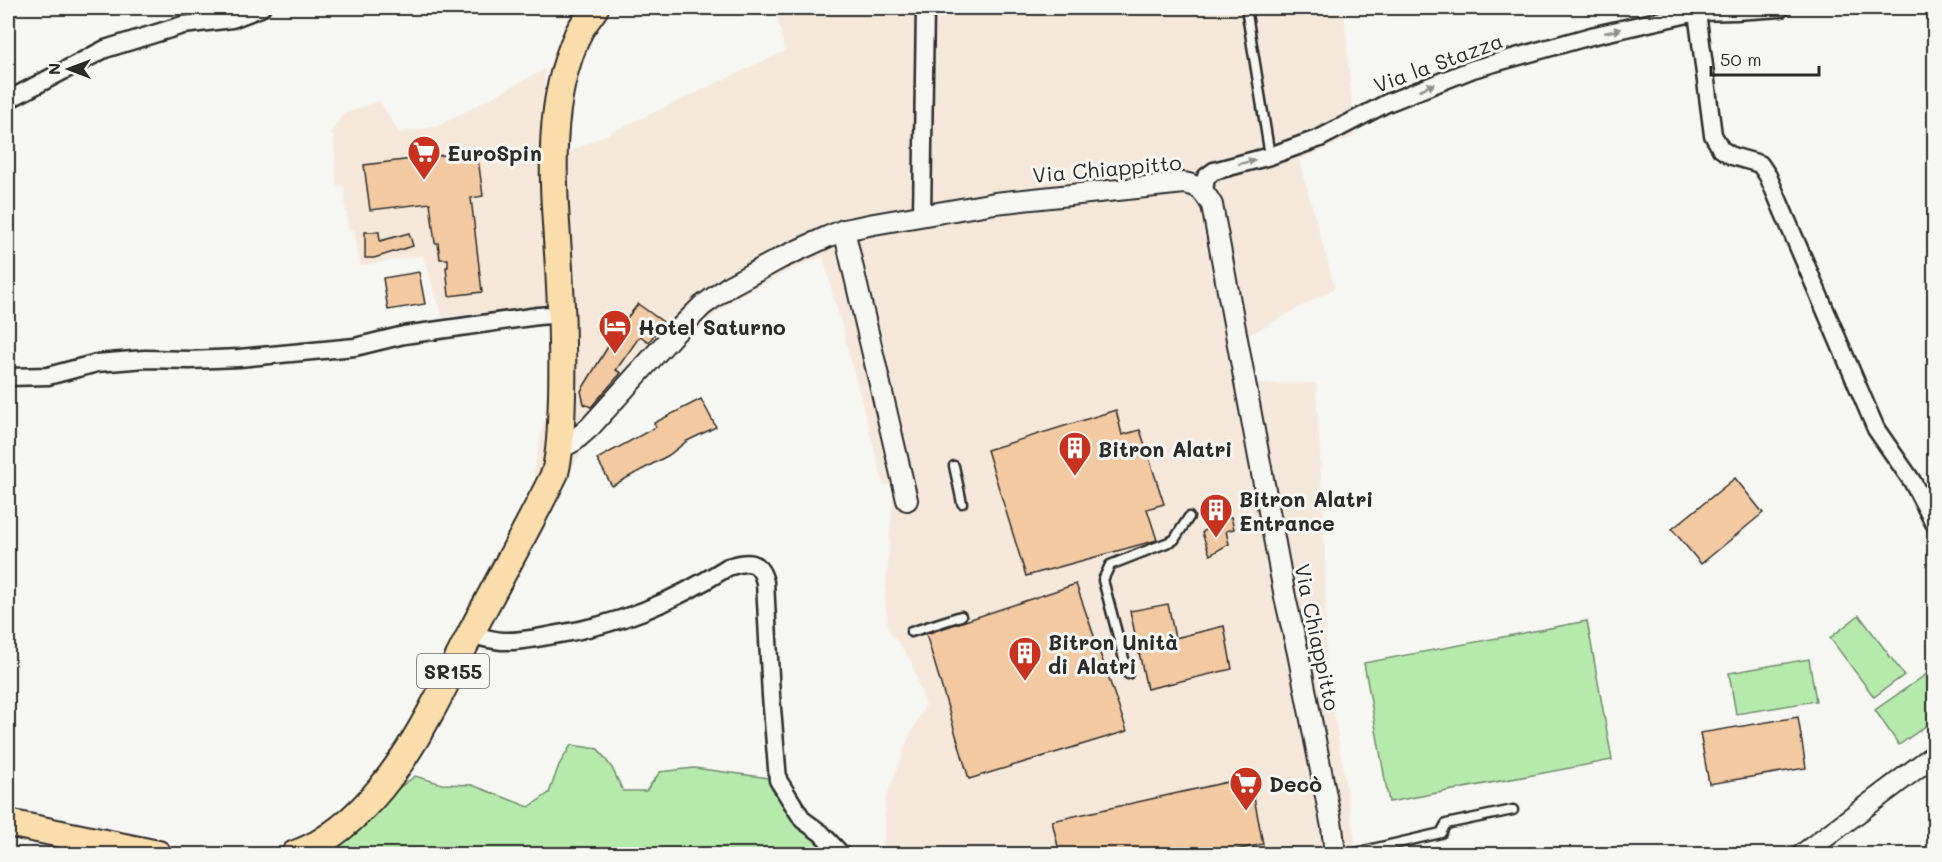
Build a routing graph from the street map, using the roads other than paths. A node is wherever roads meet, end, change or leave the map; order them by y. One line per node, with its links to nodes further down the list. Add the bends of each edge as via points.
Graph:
1 (214, 8): 8 (street)
2 (261, 8): 8 (street)
3 (595, 8): 14 (main road, SR155, via 579,32 567,62 553,139)
4 (925, 8): 12 (street)
5 (1246, 8): 10 (lane)
6 (1780, 8): 7 (street, Via la Stazza)
7 (1697, 12): 10 (street, Via la Stazza, one-way to 7, via 1320,138 1387,103 1473,69); 21 (street, via 1713,135 1721,149 1760,164 1768,176 1876,429)
8 (232, 19): 9 (street, via 183,25 105,49)
9 (8, 100)
10 (1270, 156): 11 (street, Via la Stazza, one-way to 10, via 1206,177 1214,171)
11 (1204, 191): 12 (street, Via Chiappitto, via 1184,183 995,203); 32 (street, Via Chiappitto, via 1212,205)
12 (922, 215): 13 (street, Via Chiappitto)
13 (844, 230): 16 (street, Via Chiappitto, via 731,285 702,306 590,426); 18 (street)
14 (562, 314): 15 (street, via 404,335 356,347 239,358 145,358 97,363 48,376); 16 (main road, SR155)
15 (8, 377)
16 (561, 448): 24 (main road, SR155, via 555,473)
17 (954, 466): 19 (lane)
18 (907, 500)
19 (962, 503)
20 (1189, 516): 25 (lane, via 1174,540 1110,565 1103,580)
21 (1935, 523)
22 (961, 616): 23 (lane)
23 (911, 633)
24 (470, 635): 30 (main road, SR155, via 414,740 386,782 353,818); 31 (street, via 502,641 570,633 657,606 728,567 741,563 757,565 765,582 778,780 803,819)
25 (1128, 674)
26 (1935, 755): 34 (street)
27 (1513, 810): 33 (lane, via 1446,824 1441,833)
28 (8, 823): 29 (main road)
29 (158, 855)
30 (295, 855)
31 (841, 855)
32 (1335, 855)
33 (1351, 855)
34 (1803, 855)

